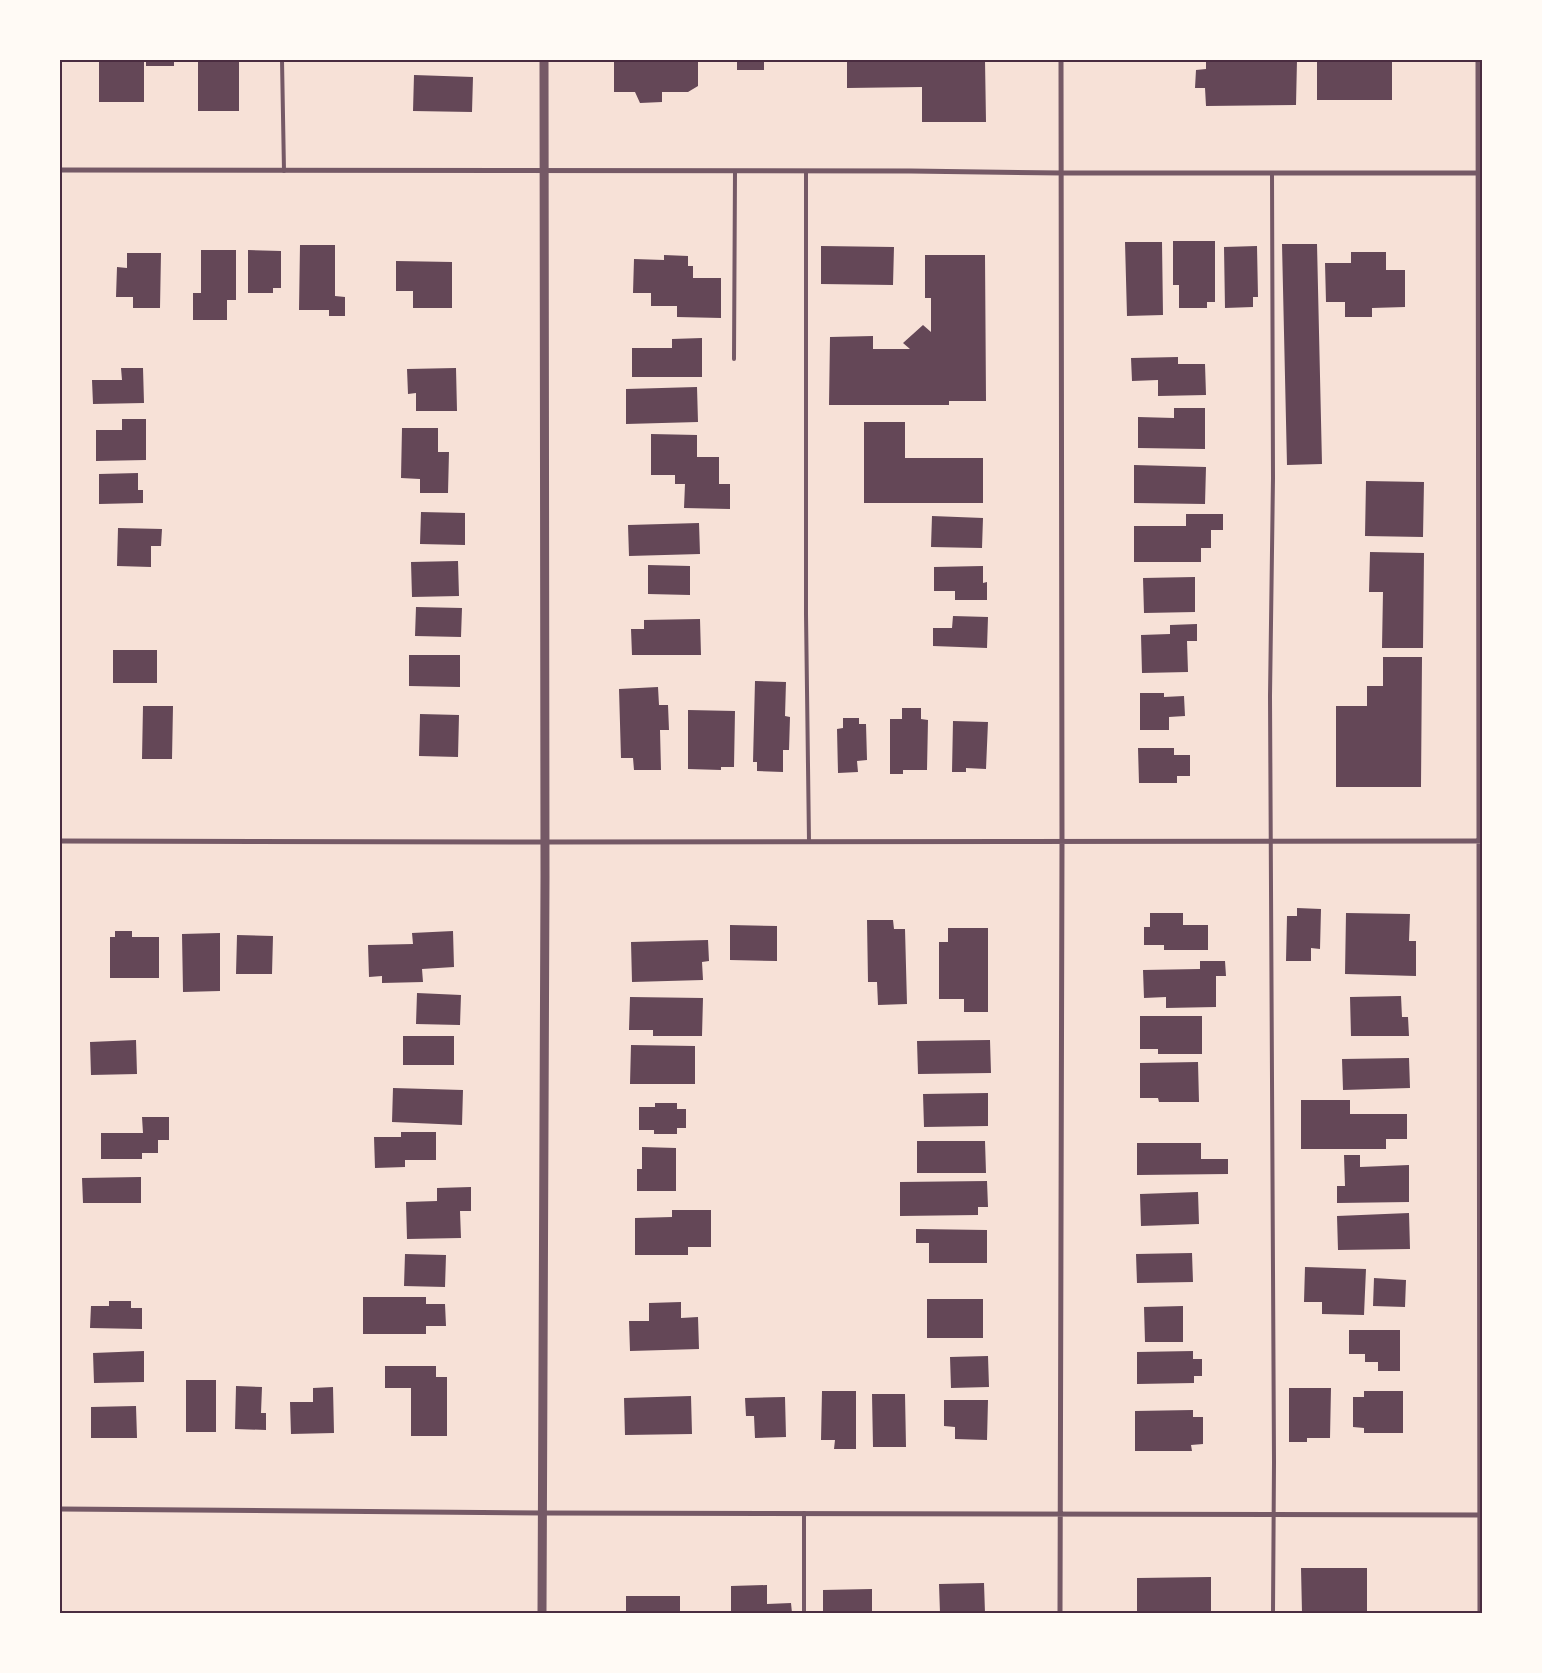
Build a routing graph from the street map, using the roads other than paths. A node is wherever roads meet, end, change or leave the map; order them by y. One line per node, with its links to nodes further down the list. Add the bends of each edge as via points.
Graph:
1 (282, 60): 6 (lane)
2 (544, 60): 7 (street)
3 (1061, 60): 10 (street)
4 (1478, 60): 12 (street)
5 (60, 170): 6 (street)
6 (284, 171): 7 (street)
7 (544, 171): 8 (street); 18 (street)
8 (735, 171): 9 (street); 13 (lane)
9 (806, 171): 10 (street); 15 (lane)
10 (1062, 174): 11 (street); 19 (street)
11 (1272, 174): 12 (street); 16 (lane)
12 (1480, 174): 17 (street)
13 (734, 359)
14 (60, 841): 18 (street)
15 (809, 841): 18 (street); 19 (street)
16 (1271, 841): 17 (street); 19 (street); 24 (lane)
17 (1481, 841): 25 (street)
18 (545, 842): 21 (street)
19 (1062, 842): 23 (street)
20 (60, 1509): 21 (street)
21 (543, 1513): 22 (street); 26 (street)
22 (804, 1513): 23 (street); 27 (lane)
23 (1060, 1513): 24 (street); 28 (street)
24 (1274, 1514): 25 (street); 29 (lane)
25 (1481, 1515): 30 (street)
26 (542, 1613)
27 (804, 1613)
28 (1060, 1613)
29 (1273, 1613)
30 (1480, 1613)

